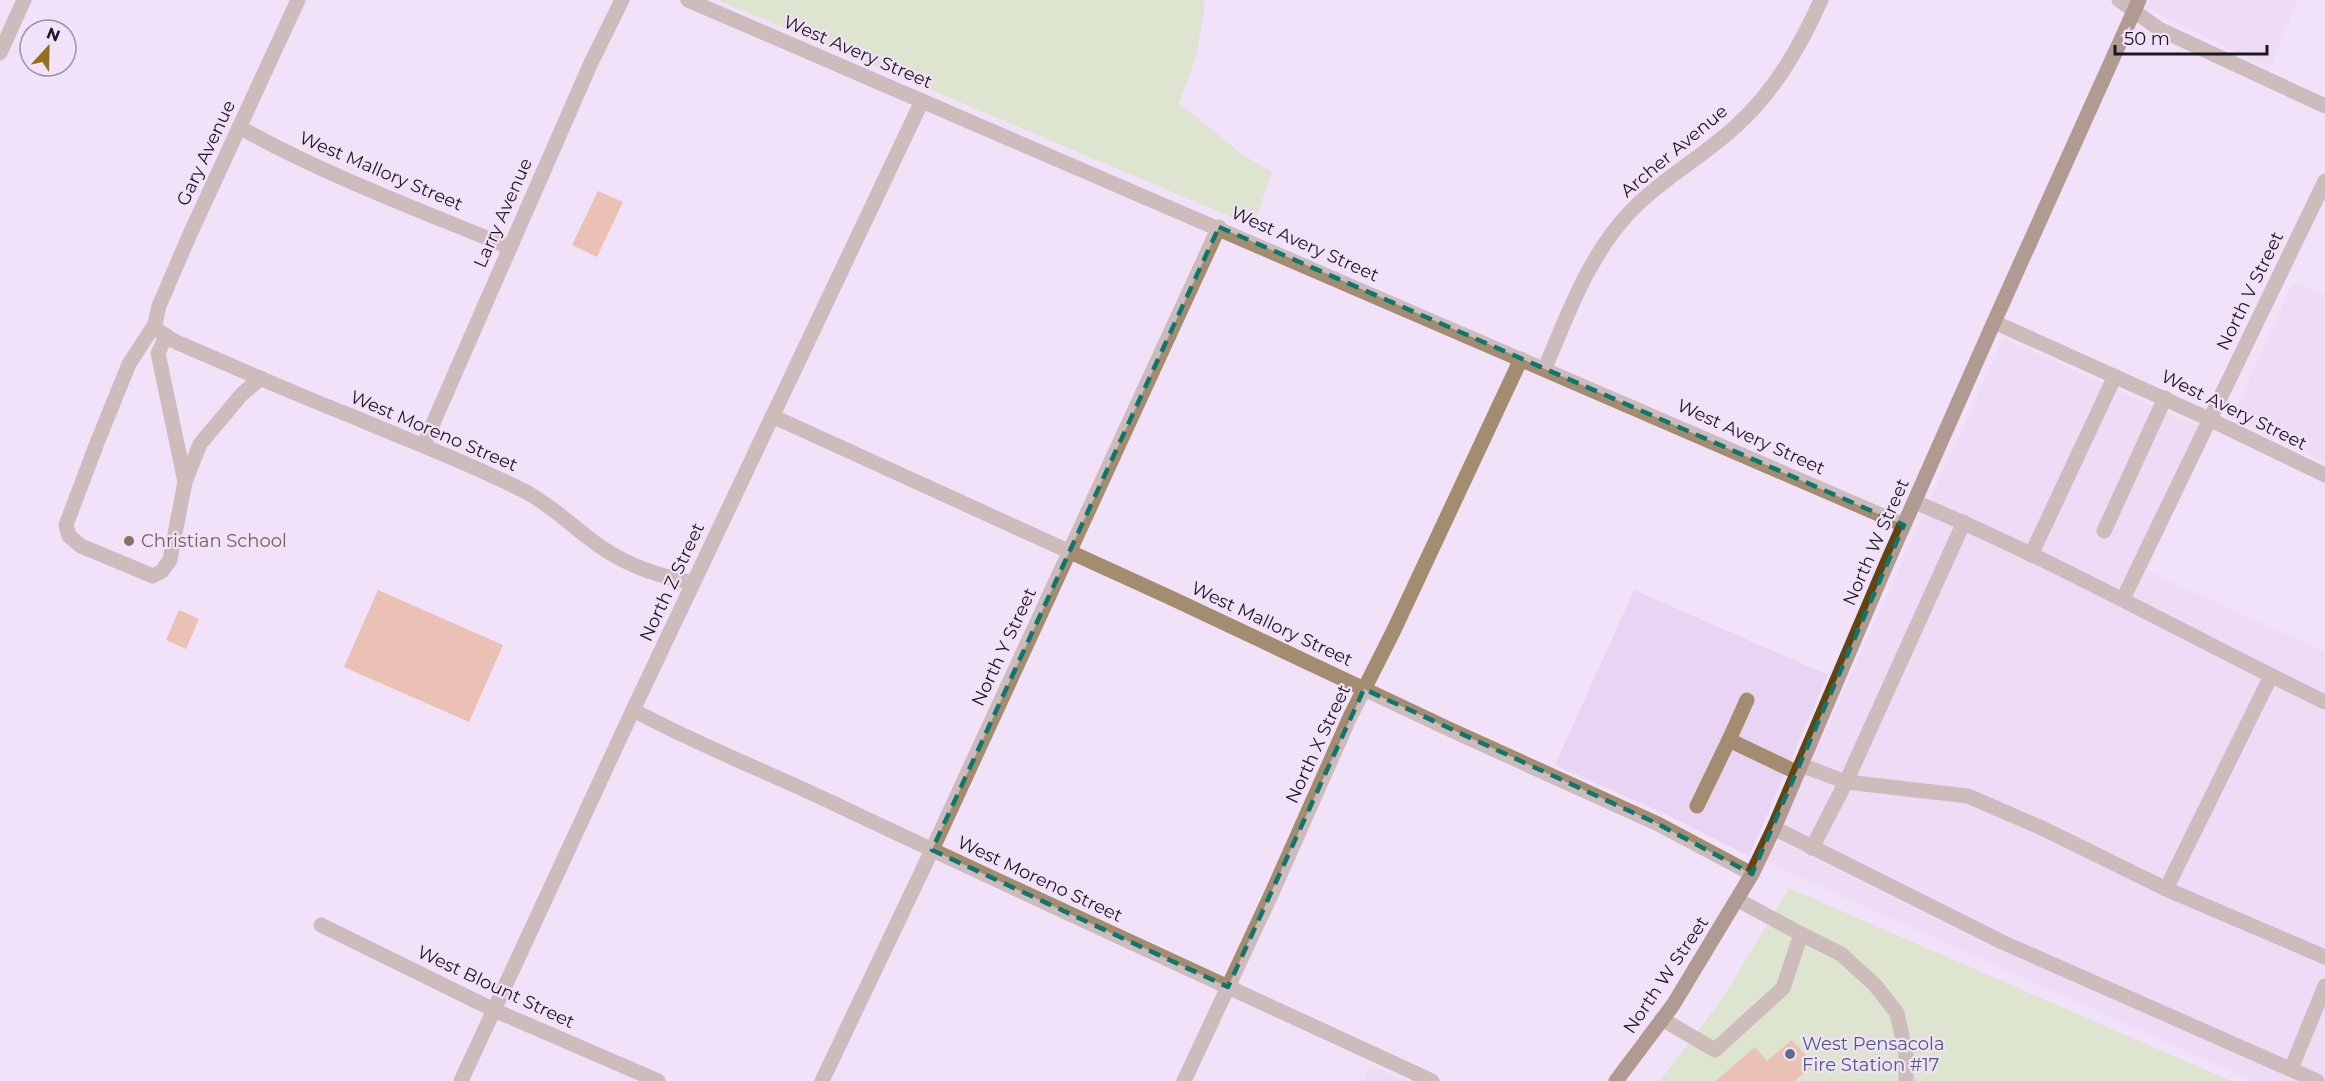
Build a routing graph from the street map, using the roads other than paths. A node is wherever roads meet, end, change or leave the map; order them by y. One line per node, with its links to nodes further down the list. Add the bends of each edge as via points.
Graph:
1 (24, 0): 8 (street)
2 (298, 0): 11 (street, Gary Avenue)
3 (622, 0): 14 (street, Larry Avenue)
4 (688, 0): 9 (street, West Avery Street)
5 (1821, 0): 19 (street, Archer Avenue, via 1795,52 1762,98 1736,126 1647,195 1603,245)
6 (2120, 0): 7 (street)
7 (2136, 6): 10 (street, via 2159,29); 15 (main road, North W Street)
8 (0, 53)
9 (922, 101): 13 (street, West Avery Street); 23 (street, North Z Street)
10 (2325, 106)
11 (239, 127): 14 (street, West Mallory Street); 16 (street, Gary Avenue, via 159,306)
12 (2325, 181): 24 (street, North V Street)
13 (1219, 228): 18 (street, West Avery Street); 32 (street, North Y Street)
14 (509, 247): 25 (street, Larry Avenue)
15 (1994, 322): 20 (street, West Avery Street); 28 (main road, North W Street)
16 (155, 324): 17 (street, West Moreno Street); 27 (street, Gary Avenue, via 129,364 66,525 69,536 81,546 153,576 170,560)
17 (166, 337): 21 (street, West Moreno Street); 27 (street, via 158,353)
18 (1521, 359): 19 (street, West Avery Street); 37 (street, North X Street)
19 (1545, 369): 30 (street, West Avery Street)
20 (2115, 376): 22 (street, West Avery Street); 33 (street)
21 (261, 378): 25 (street, West Moreno Street); 27 (street, via 242,394 200,444)
22 (2165, 398): 24 (street, West Avery Street); 31 (street)
23 (772, 416): 32 (street, West Mallory Street); 34 (street, North Z Street)
24 (2209, 419): 26 (street, West Avery Street); 35 (street, North V Street)
25 (424, 444): 34 (street, West Moreno Street, via 530,494 629,564)
26 (2325, 475)
27 (185, 482)
28 (1915, 502): 29 (street); 30 (main road, North W Street)
29 (1964, 522): 33 (street); 43 (street)
30 (1904, 525): 42 (main road, North W Street)
31 (2104, 531)
32 (1069, 552): 37 (street, West Mallory Street); 47 (street, North Y Street)
33 (2031, 555): 35 (street)
34 (693, 584): 40 (street, North Z Street)
35 (2123, 599): 36 (street)
36 (2271, 676): 39 (street); 49 (street)
37 (1364, 689): 48 (street, West Mallory Street, via 1658,824); 55 (street, North X Street)
38 (1748, 700): 41 (street)
39 (2325, 702)
40 (633, 710): 47 (street, West Moreno Street); 56 (street, North Z Street)
41 (1729, 740): 42 (street); 44 (street)
42 (1799, 769): 43 (street); 45 (main road, North W Street)
43 (1845, 782): 46 (street); 49 (street, via 1968,796)
44 (1697, 806)
45 (1774, 828): 46 (street); 48 (main road, North W Street)
46 (1812, 848): 58 (street, via 2002,942)
47 (932, 850): 55 (street, West Moreno Street); 61 (street, North Y Street)
48 (1752, 874): 50 (main road, North W Street)
49 (2166, 889): 53 (street)
50 (1738, 900): 52 (street); 57 (main road, North W Street)
51 (321, 925): 56 (street, West Blount Street)
52 (1801, 934): 57 (street, via 1783,988 1715,1050); 65 (street, via 1841,954 1875,985 1897,1013 1906,1054)
53 (2325, 957)
54 (2325, 986): 58 (street)
55 (1228, 987): 62 (street, North X Street); 63 (street, West Moreno Street)
56 (494, 1010): 59 (street, North Z Street); 60 (street, West Blount Street)
57 (1662, 1019): 64 (main road, North W Street)
58 (2290, 1069): 66 (street)
59 (461, 1081)
60 (658, 1081)
61 (822, 1081)
62 (1184, 1081)
63 (1432, 1081)
64 (1616, 1081)
65 (1906, 1081)
66 (2317, 1081)

